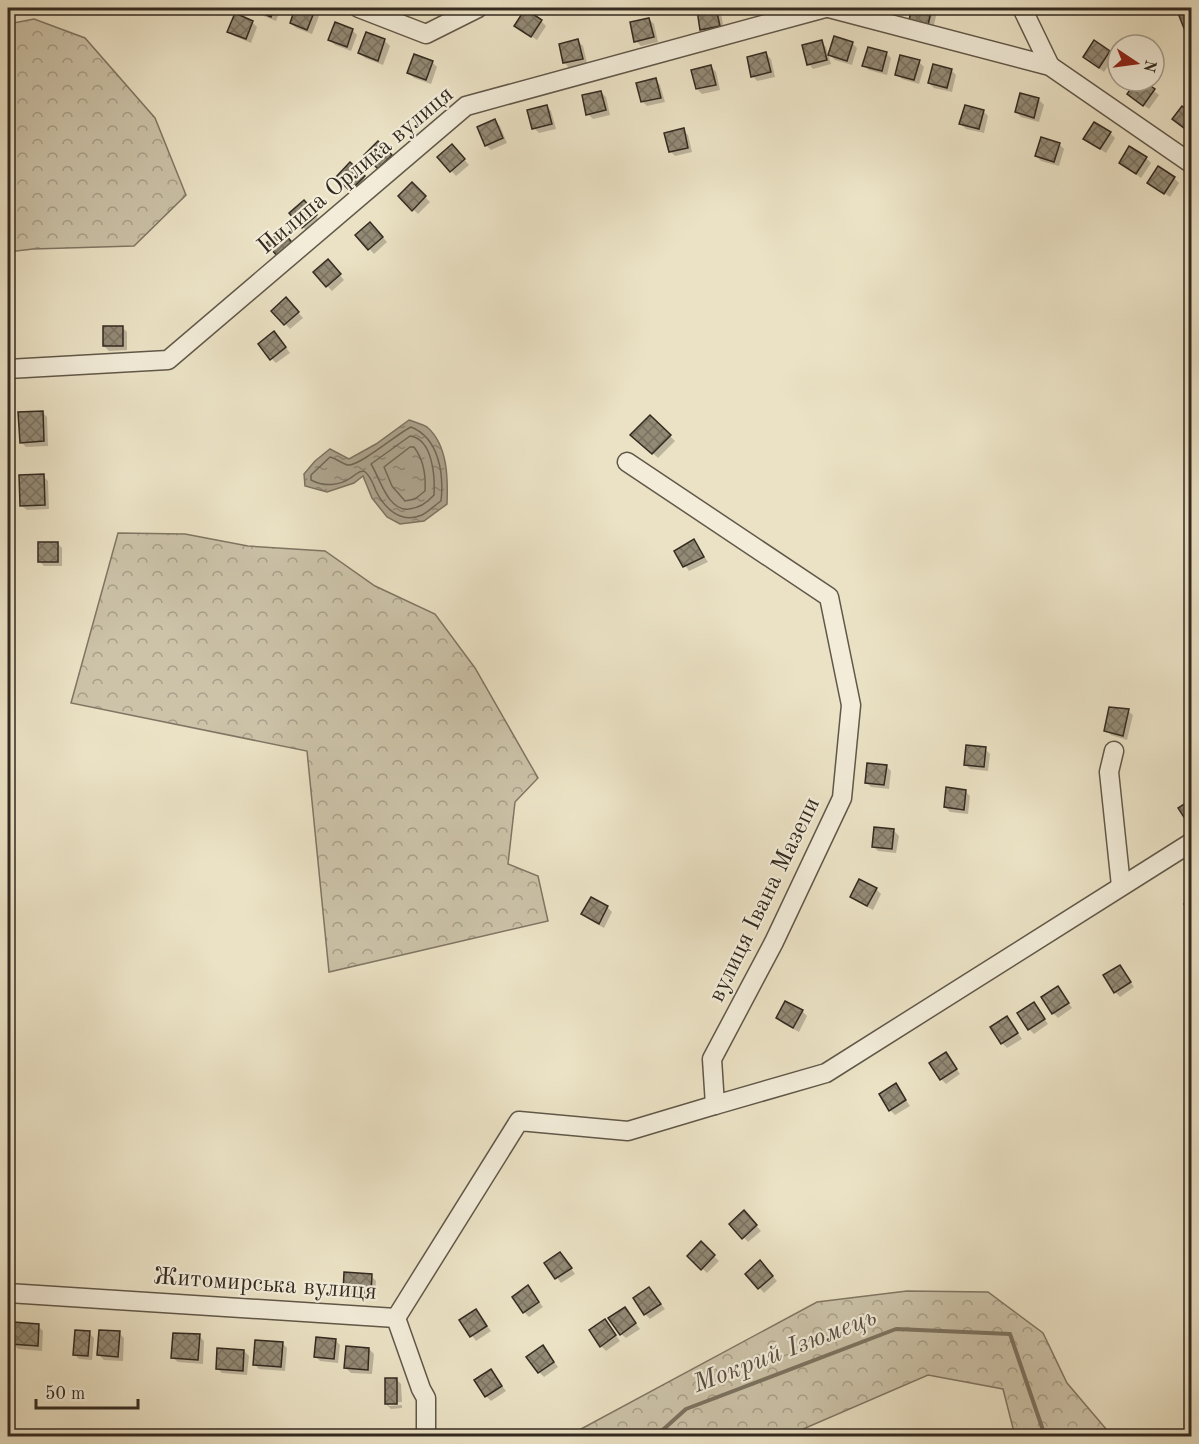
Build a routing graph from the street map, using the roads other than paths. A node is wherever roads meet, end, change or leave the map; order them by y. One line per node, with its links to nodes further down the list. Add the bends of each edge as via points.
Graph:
1 (359, 8): 2 (street, via 426,34)
2 (478, 8)
3 (827, 8): 5 (street, Пилипа Орлика вулиця); 7 (street, Пилипа Орлика вулиця, via 466,106 168,360)
4 (1022, 8): 5 (street)
5 (1050, 66): 6 (street, Пилипа Орлика вулиця)
6 (1191, 164)
7 (8, 369)
8 (627, 462): 12 (street, вулиця Івана Мазепи, via 829,597 851,705 842,798 774,942 712,1059)
9 (1114, 751): 11 (street, via 1109,772)
10 (1191, 842): 11 (street)
11 (1121, 886): 12 (street, via 826,1073)
12 (715, 1105): 14 (street, Житомирська вулиця, via 628,1131 519,1121)
13 (8, 1293): 14 (street, Житомирська вулиця)
14 (396, 1318): 15 (street, via 426,1398)
15 (426, 1437)

